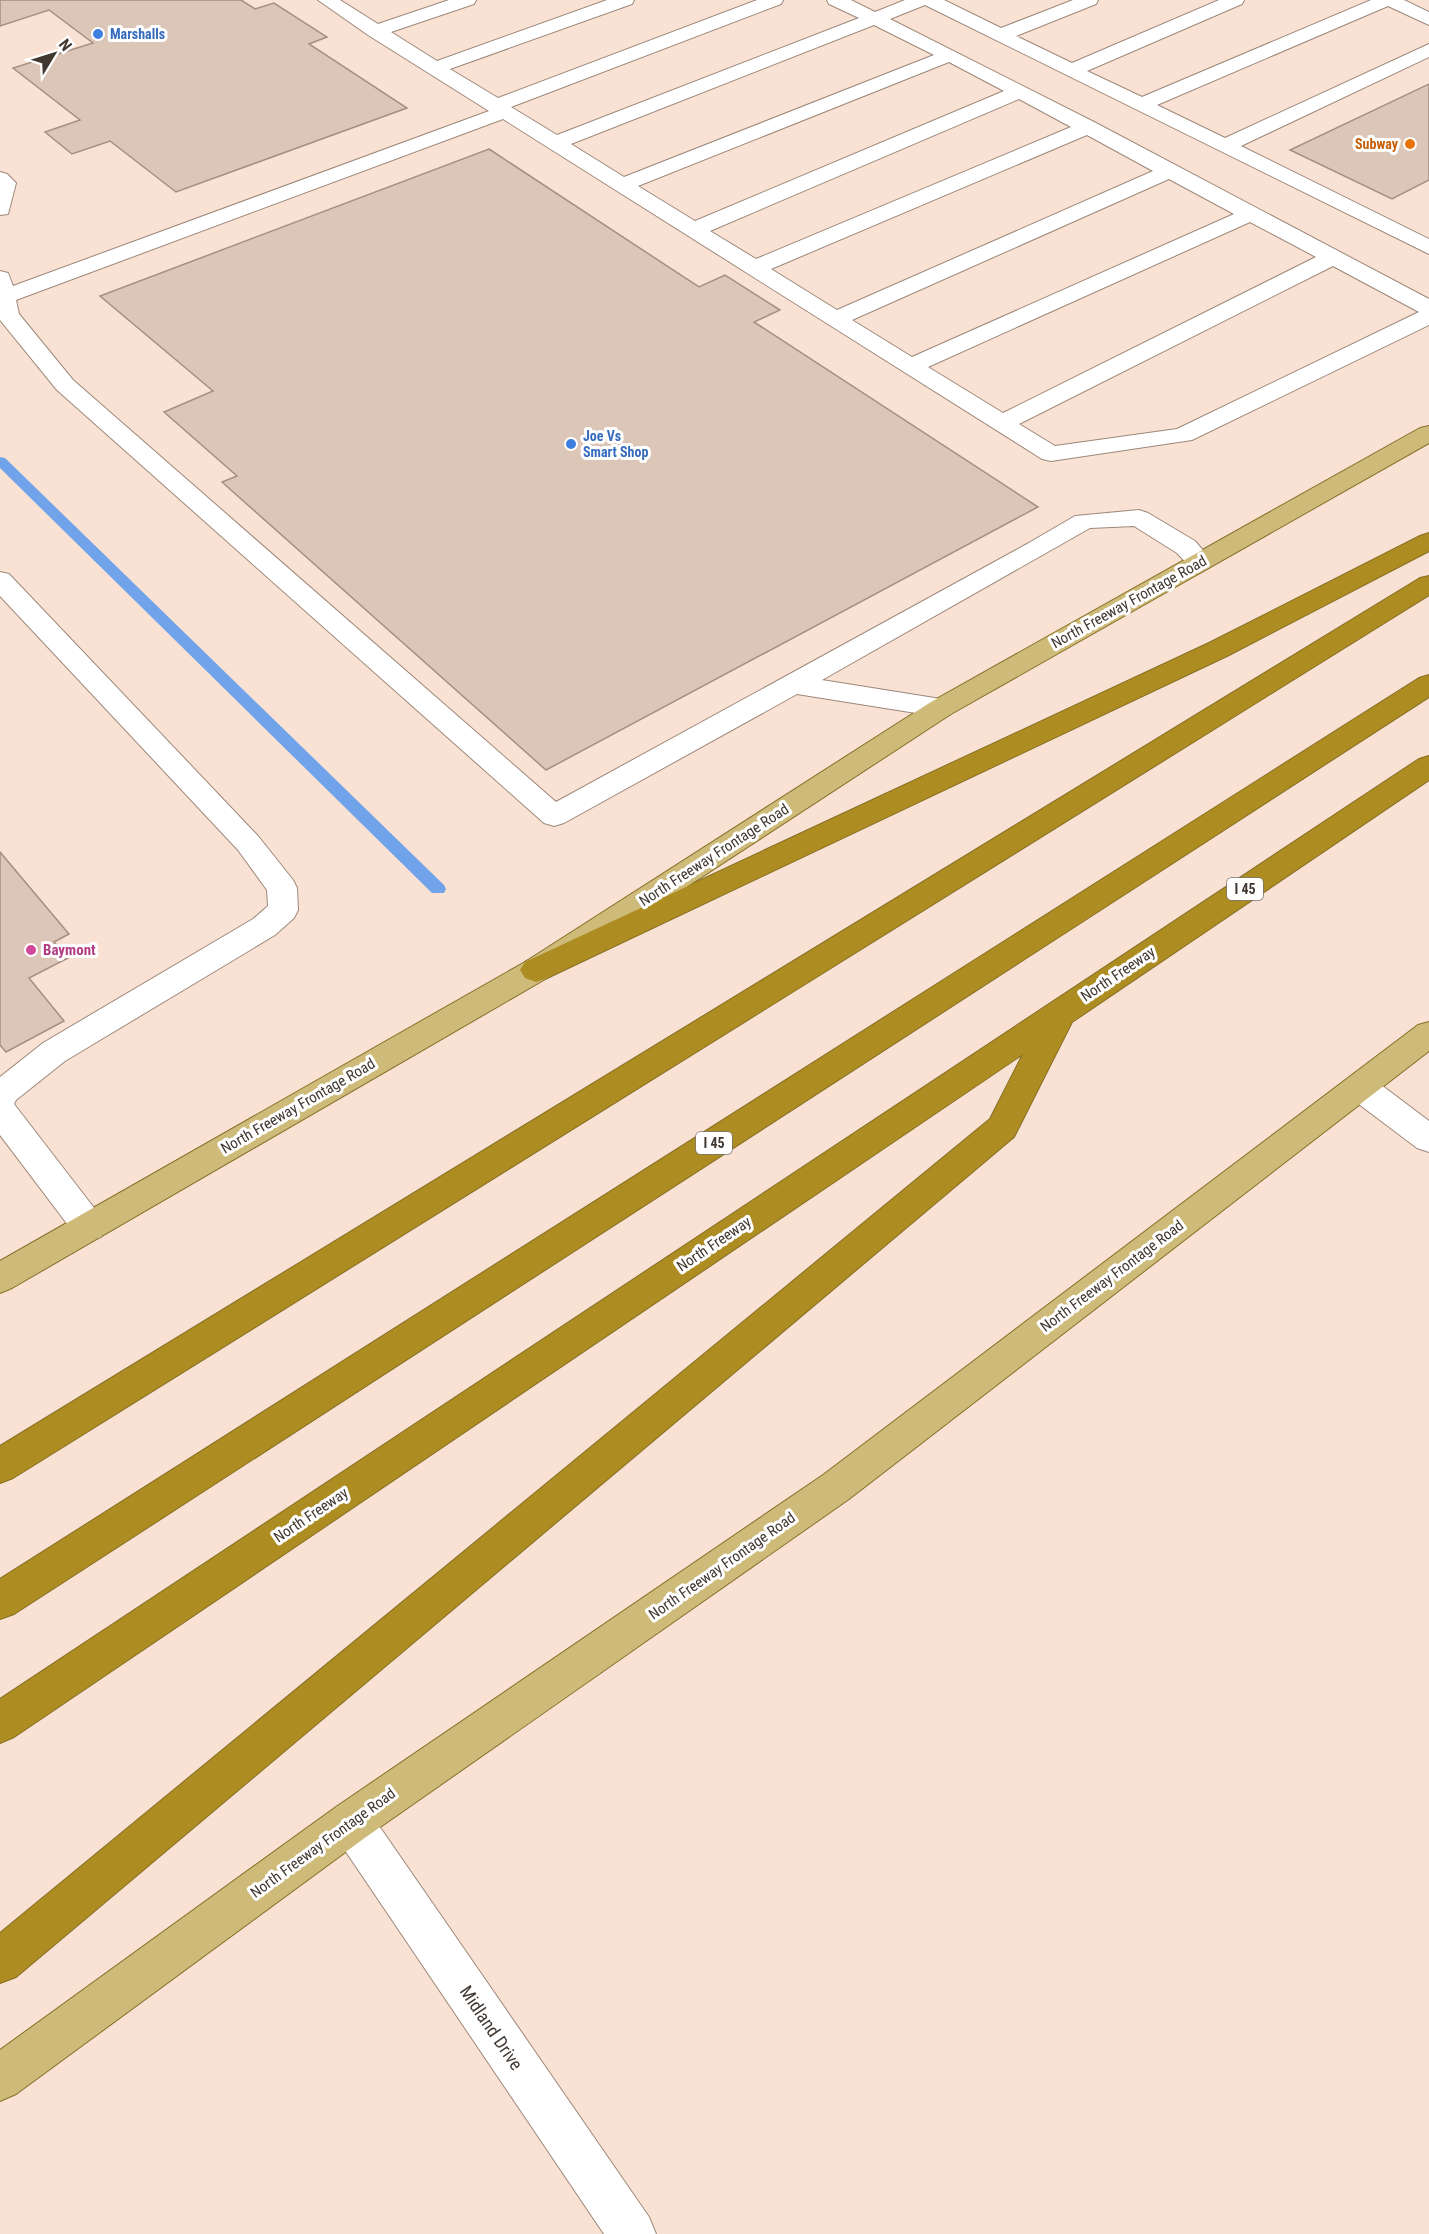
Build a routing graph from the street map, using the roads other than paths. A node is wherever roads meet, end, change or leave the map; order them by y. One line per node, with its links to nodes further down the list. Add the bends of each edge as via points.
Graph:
1 (328, 0): 13 (street)
2 (467, 0): 13 (street)
3 (625, 0): 17 (street)
4 (774, 0): 21 (street)
5 (836, 0): 11 (street)
6 (922, 0): 11 (street)
7 (929, 0): 14 (street)
8 (1089, 0): 14 (street)
9 (1235, 0): 18 (street)
10 (1388, 0): 12 (street); 20 (street)
11 (874, 19): 16 (street); 23 (street)
12 (1429, 19)
13 (375, 30): 17 (street)
14 (1000, 35): 18 (street)
15 (1429, 50): 24 (street)
16 (950, 55): 19 (street); 27 (street)
17 (435, 68): 21 (street)
18 (1072, 69): 20 (street)
19 (1019, 92): 22 (street); 30 (street)
20 (1143, 104): 24 (street)
21 (500, 109): 23 (street); 34 (street)
22 (1089, 127): 25 (street); 33 (street)
23 (555, 143): 27 (street)
24 (1227, 146): 31 (street)
25 (1170, 171): 29 (street); 37 (street)
26 (0, 178): 28 (street, via 6,183)
27 (622, 185): 30 (street)
28 (0, 209)
29 (1251, 213): 32 (street); 38 (street)
30 (693, 230): 33 (street)
31 (1428, 245)
32 (1334, 257): 35 (street); 39 (street)
33 (754, 268): 37 (street)
34 (2, 288): 45 (street, via 8,315 65,384 554,816)
35 (1429, 308)
36 (1429, 316): 39 (street, via 1183,435 1051,454)
37 (835, 319): 38 (street)
38 (911, 366): 39 (street)
39 (1002, 423)
40 (1429, 433): 42 (main road, North Freeway Frontage Road)
41 (1429, 541): 49 (highway, via 1219,649)
42 (1200, 562): 45 (street, via 1186,547 1139,518 1084,521); 47 (main road, North Freeway Frontage Road)
43 (0, 580): 53 (street, via 248,843 282,888 283,910 264,927 54,1052)
44 (1429, 584): 57 (highway)
45 (792, 684): 47 (street)
46 (1429, 684): 58 (highway, I 45)
47 (941, 708): 49 (main road, North Freeway Frontage Road)
48 (1429, 766): 50 (highway, North Freeway / I 45)
49 (536, 970): 55 (main road, North Freeway Frontage Road)
50 (1060, 1012): 59 (highway, North Freeway / I 45); 61 (highway, via 1002,1128)
51 (1429, 1034): 52 (main road, North Freeway Frontage Road)
52 (1360, 1086): 54 (street); 60 (main road, North Freeway Frontage Road, via 836,1487)
53 (0, 1099): 55 (street)
54 (1429, 1139)
55 (89, 1227): 56 (main road, North Freeway Frontage Road)
56 (0, 1278)
57 (0, 1466)
58 (0, 1601)
59 (0, 1723)
60 (351, 1822): 62 (main road, North Freeway Frontage Road); 63 (street, Midland Drive)
61 (0, 1961)
62 (0, 2078)
63 (632, 2234)

